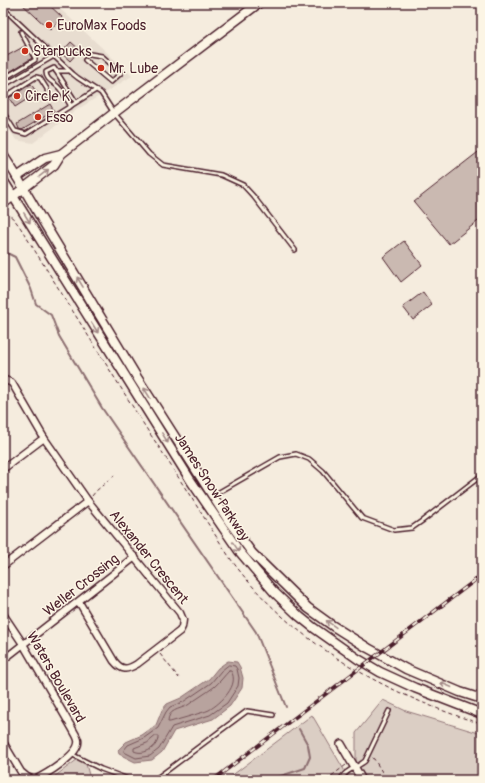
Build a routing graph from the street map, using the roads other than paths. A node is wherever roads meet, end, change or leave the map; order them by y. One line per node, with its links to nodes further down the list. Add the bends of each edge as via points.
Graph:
1 (260, 3): 17 (main road)
2 (3, 8): 5 (lane)
3 (21, 32): 9 (lane, via 35,60)
4 (90, 54): 6 (lane, via 102,56 121,73 111,82)
5 (54, 56): 8 (lane); 10 (lane)
6 (85, 60)
7 (56, 71): 8 (lane); 14 (lane); 15 (lane, via 54,68 49,69 46,76 59,87)
8 (69, 71): 11 (lane)
9 (3, 79)
10 (3, 86)
11 (96, 90): 14 (lane); 17 (lane, via 101,93)
12 (48, 96): 13 (lane, via 47,89 40,78 36,77)
13 (3, 98)
14 (76, 102): 15 (lane)
15 (71, 106): 16 (lane, via 26,134 15,131)
16 (3, 112)
17 (114, 113): 18 (main road); 25 (lane, via 149,154 163,165 221,175 243,185)
18 (61, 154): 20 (main road, via 45,158); 22 (main road, one-way to 18, via 54,165)
19 (3, 155): 20 (main road, James Snow Parkway)
20 (16, 175): 21 (street); 22 (main road, James Snow Parkway)
21 (4, 184): 23 (main road, James Snow Parkway)
22 (24, 188): 23 (main road); 30 (main road, James Snow Parkway, one-way to 22)
23 (14, 196): 24 (main road); 40 (main road, James Snow Parkway, one-way to 40, via 191,481 239,551 274,592 314,628 380,672)
24 (4, 207)
25 (295, 250)
26 (3, 379): 27 (street, Alexander Crescent, via 12,383)
27 (44, 438): 28 (street); 31 (street, Alexander Crescent)
28 (3, 469)
29 (482, 475): 30 (lane, via 412,528 394,530 362,518 323,471 309,459 296,454 280,457)
30 (212, 496): 38 (main road, James Snow Parkway, one-way to 30, via 406,669 368,648 308,608 252,553)
31 (88, 501): 32 (street, Alexander Crescent); 33 (street)
32 (135, 557): 34 (street, Weller Crossing); 34 (street, Alexander Crescent, via 180,613 183,620 180,631 133,667 120,668)
33 (3, 566)
34 (79, 602): 36 (street, Weller Crossing)
35 (3, 614): 36 (street, Waters Boulevard)
36 (23, 644): 37 (street, Weller Crossing); 44 (street, Waters Boulevard, via 78,741)
37 (3, 660)
38 (482, 699)
39 (389, 711): 45 (lane, via 368,757)
40 (482, 714)
41 (273, 715): 44 (lane, via 247,711 157,778 128,779 101,770)
42 (3, 742): 44 (street, via 21,772 34,780)
43 (341, 744): 45 (street)
44 (71, 754)
45 (355, 768): 46 (lane, via 342,776); 47 (street)
46 (341, 780)
47 (362, 780)

